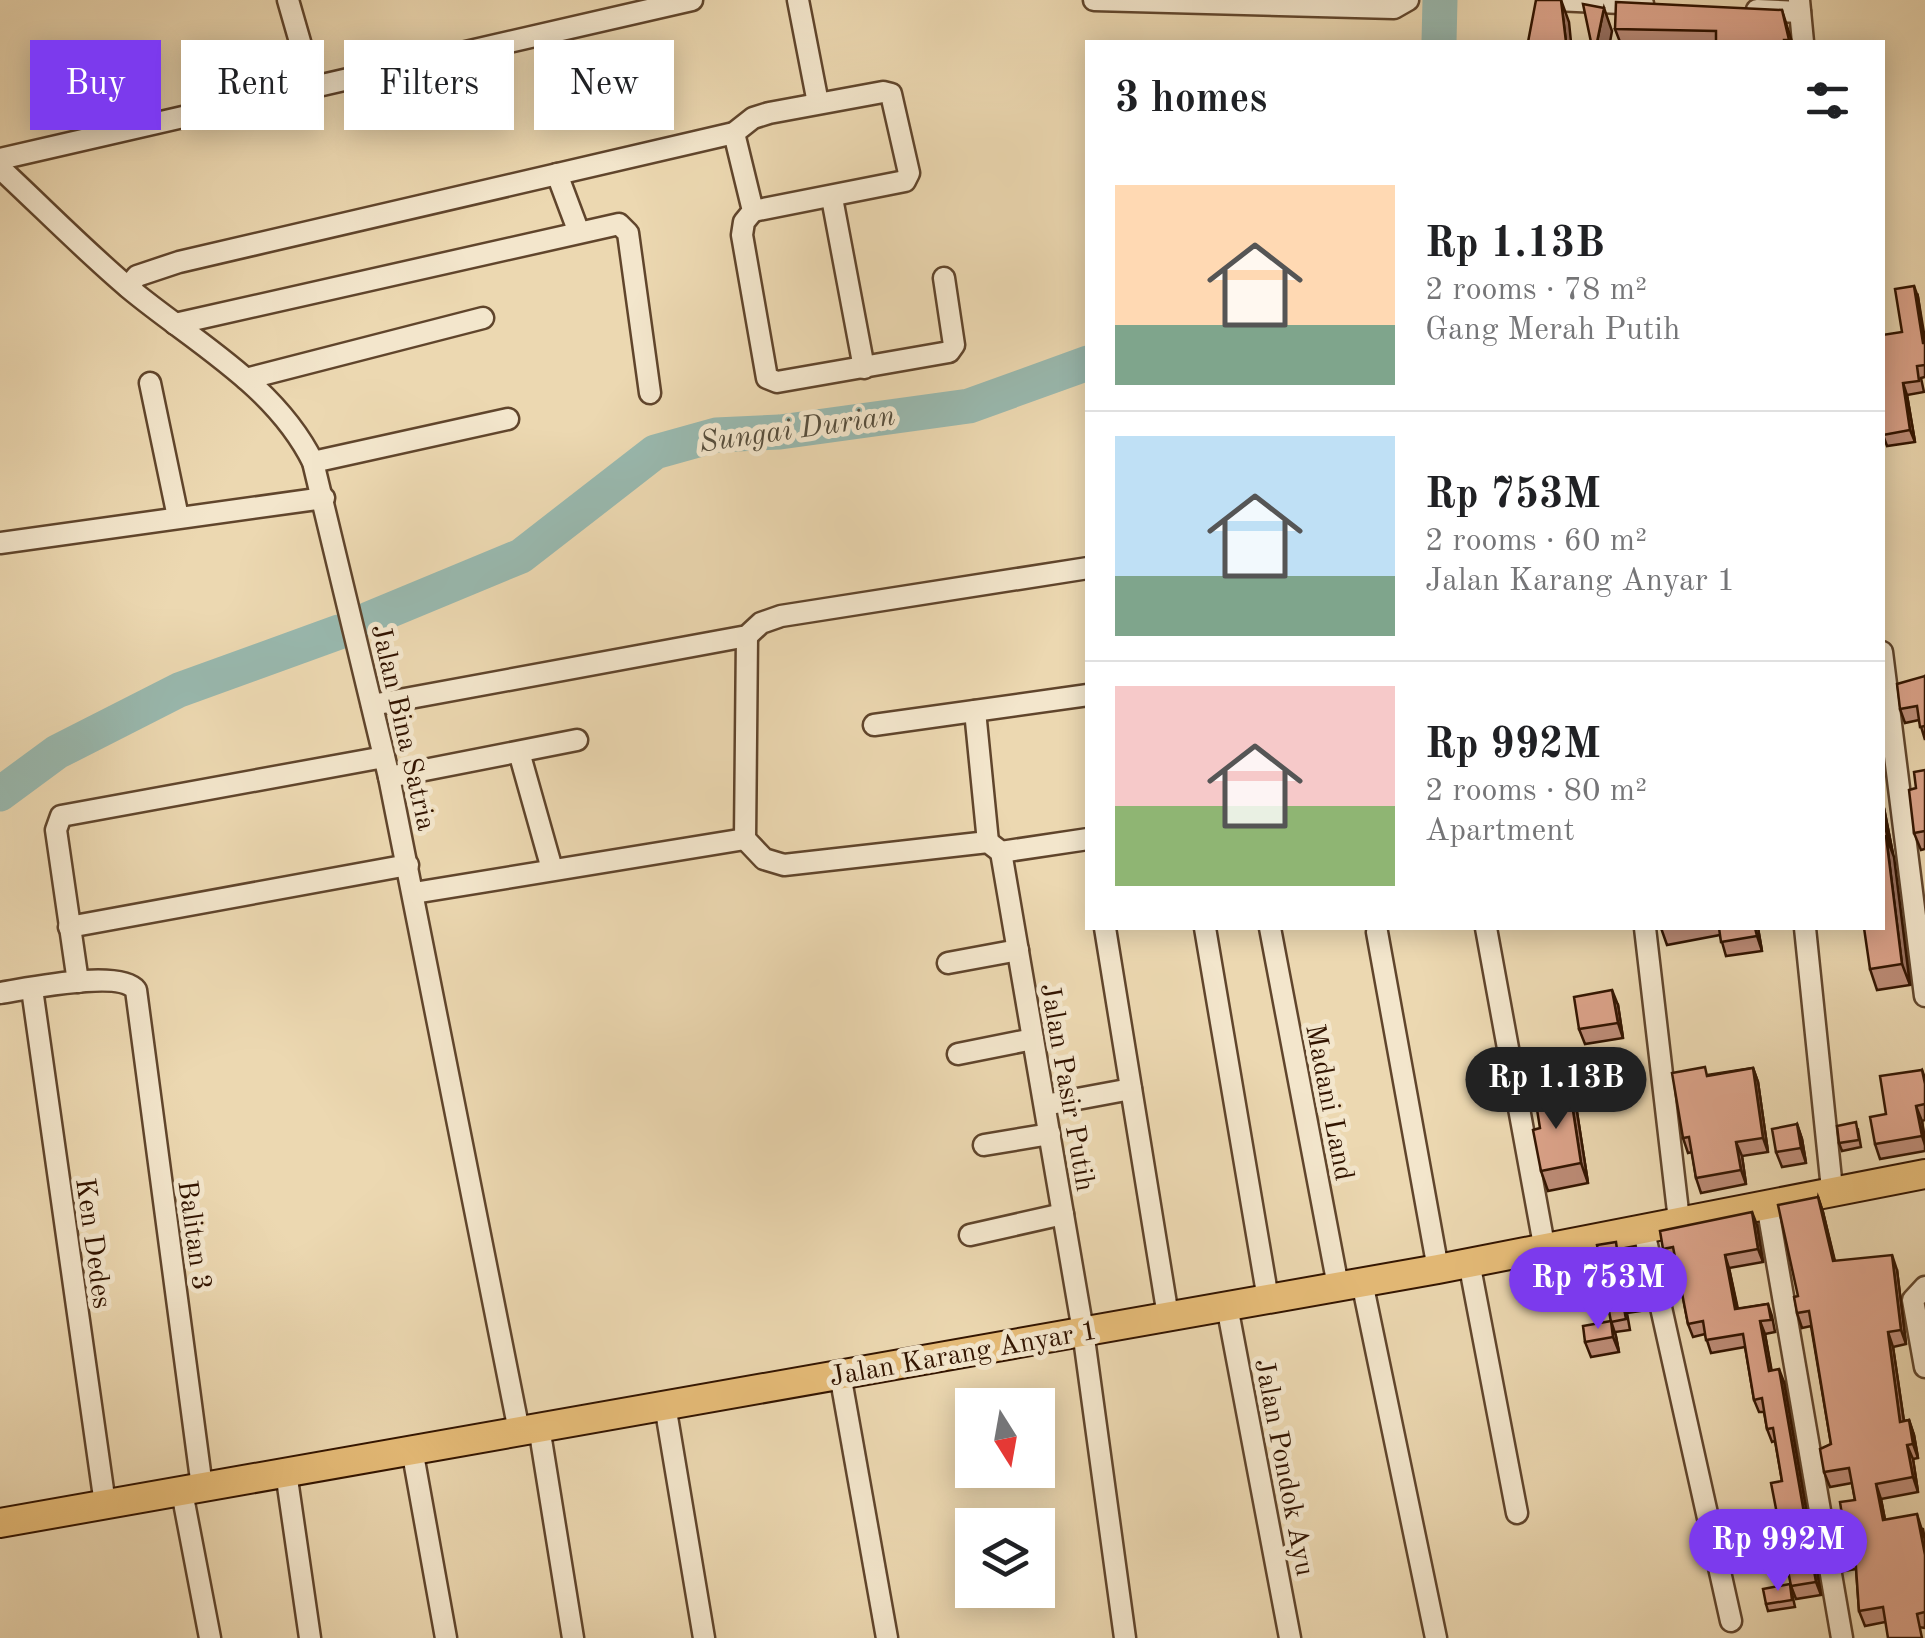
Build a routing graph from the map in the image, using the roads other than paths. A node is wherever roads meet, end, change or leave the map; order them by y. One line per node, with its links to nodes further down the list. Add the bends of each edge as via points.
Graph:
1 (288, 0): 13 (street)
2 (692, 0): 9 (street)
3 (798, 0): 16 (street)
4 (1094, 0): 8 (street)
5 (1408, 0): 8 (street, via 1394,8)
6 (1556, 0): 7 (street)
7 (1600, 1): 10 (street)
8 (1241, 2)
9 (622, 6): 15 (street)
10 (1673, 6)
11 (1800, 6): 12 (street); 14 (street)
12 (1727, 8)
13 (299, 40)
14 (1803, 40)
15 (324, 84)
16 (818, 103): 18 (street, via 754,118); 22 (street, via 891,94 909,172 905,181)
17 (181, 117): 19 (street)
18 (734, 133): 21 (street); 23 (street)
19 (0, 159)
20 (0, 168): 26 (street, Jalan Bina Satria)
21 (557, 174): 24 (street); 26 (street, via 179,262 137,276)
22 (832, 198): 23 (street); 29 (street)
23 (753, 212): 29 (street, via 742,236 768,378)
24 (578, 230): 28 (street); 32 (street, via 618,224 628,233)
25 (944, 278): 29 (street, via 952,349)
26 (128, 288): 28 (street, Jalan Bina Satria)
27 (483, 318): 30 (street)
28 (175, 324): 30 (street, Jalan Bina Satria)
29 (864, 368)
30 (246, 379): 34 (street, Jalan Bina Satria, via 300,435)
31 (150, 383): 36 (street)
32 (650, 393)
33 (508, 419): 34 (street)
34 (314, 462): 35 (street, Jalan Bina Satria)
35 (324, 498): 36 (street); 42 (street, Jalan Bina Satria)
36 (178, 517): 37 (street)
37 (0, 543)
38 (1085, 568): 39 (street, via 781,616)
39 (747, 636): 42 (street); 49 (street)
40 (1892, 685): 67 (street)
41 (1085, 695): 43 (street)
42 (372, 705): 47 (street, Jalan Bina Satria)
43 (975, 711): 44 (street); 50 (street, Jalan Pasir Putih)
44 (874, 725)
45 (577, 740): 46 (street)
46 (519, 752): 47 (street); 52 (street)
47 (387, 767): 51 (street, Jalan Bina Satria); 54 (street, via 62,816 56,830)
48 (1085, 839): 50 (street)
49 (745, 840): 50 (street, via 784,865); 52 (street)
50 (995, 847): 62 (street, Jalan Pasir Putih)
51 (408, 865): 53 (street, Jalan Bina Satria); 54 (street)
52 (552, 869): 53 (street)
53 (414, 893): 93 (street, Jalan Bina Satria)
54 (68, 926): 64 (street)
55 (1105, 930): 70 (street)
56 (1205, 930): 86 (street)
57 (1270, 930): 84 (street, Madani Land)
58 (1486, 930): 81 (street)
59 (1645, 930): 78 (street)
60 (1804, 930): 75 (street)
61 (1378, 932): 83 (street)
62 (1018, 950): 63 (street); 68 (street, Jalan Pasir Putih)
63 (948, 962)
64 (78, 982): 65 (street); 96 (street, Balitan 3, via 122,981 136,990)
65 (32, 989): 66 (street); 97 (street, Ken Dedes)
66 (0, 993)
67 (1925, 996)
68 (1033, 1039): 69 (street); 71 (street, Jalan Pasir Putih)
69 (958, 1054)
70 (1131, 1090): 71 (street); 88 (street)
71 (1045, 1105): 72 (street, Jalan Pasir Putih)
72 (1050, 1134): 73 (street); 77 (street, Jalan Pasir Putih)
73 (984, 1145)
74 (1925, 1174): 75 (main road, Jalan Karang Anyar 1)
75 (1832, 1189): 76 (main road, Jalan Karang Anyar 1)
76 (1768, 1204): 78 (main road, Jalan Karang Anyar 1); 110 (street)
77 (1063, 1214): 80 (street); 89 (street, Jalan Pasir Putih)
78 (1678, 1220): 79 (main road, Jalan Karang Anyar 1)
79 (1642, 1227): 81 (main road, Jalan Karang Anyar 1); 100 (street)
80 (970, 1236)
81 (1544, 1245): 82 (main road, Jalan Karang Anyar 1)
82 (1469, 1262): 83 (main road, Jalan Karang Anyar 1); 98 (street)
83 (1438, 1268): 84 (main road, Jalan Karang Anyar 1)
84 (1350, 1284): 86 (main road, Jalan Karang Anyar 1); 109 (street, Madani Land)
85 (1925, 1287): 90 (street, via 1913,1300)
86 (1268, 1299): 87 (main road, Jalan Karang Anyar 1)
87 (1227, 1306): 88 (main road, Jalan Karang Anyar 1); 108 (street, Jalan Pondok Ayu)
88 (1168, 1316): 89 (main road, Jalan Karang Anyar 1)
89 (1083, 1330): 91 (main road, Jalan Karang Anyar 1); 107 (street, Jalan Pasir Putih)
90 (1925, 1367)
91 (840, 1374): 92 (main road, Jalan Karang Anyar 1); 106 (street)
92 (665, 1405): 93 (main road, Jalan Karang Anyar 1); 105 (street)
93 (529, 1429): 94 (main road, Jalan Karang Anyar 1); 104 (street, Jalan Bina Satria)
94 (412, 1450): 95 (main road, Jalan Karang Anyar 1); 103 (street)
95 (286, 1472): 96 (main road, Jalan Karang Anyar 1); 102 (street)
96 (192, 1489): 97 (main road, Jalan Karang Anyar 1); 101 (street, Balitan 3)
97 (105, 1504): 99 (main road, Jalan Karang Anyar 1)
98 (1517, 1513)
99 (0, 1524)
100 (1731, 1620)
101 (210, 1638)
102 (310, 1638)
103 (446, 1638)
104 (573, 1638)
105 (704, 1638)
106 (887, 1638)
107 (1125, 1638)
108 (1290, 1638)
109 (1436, 1638)
110 (1842, 1638)

